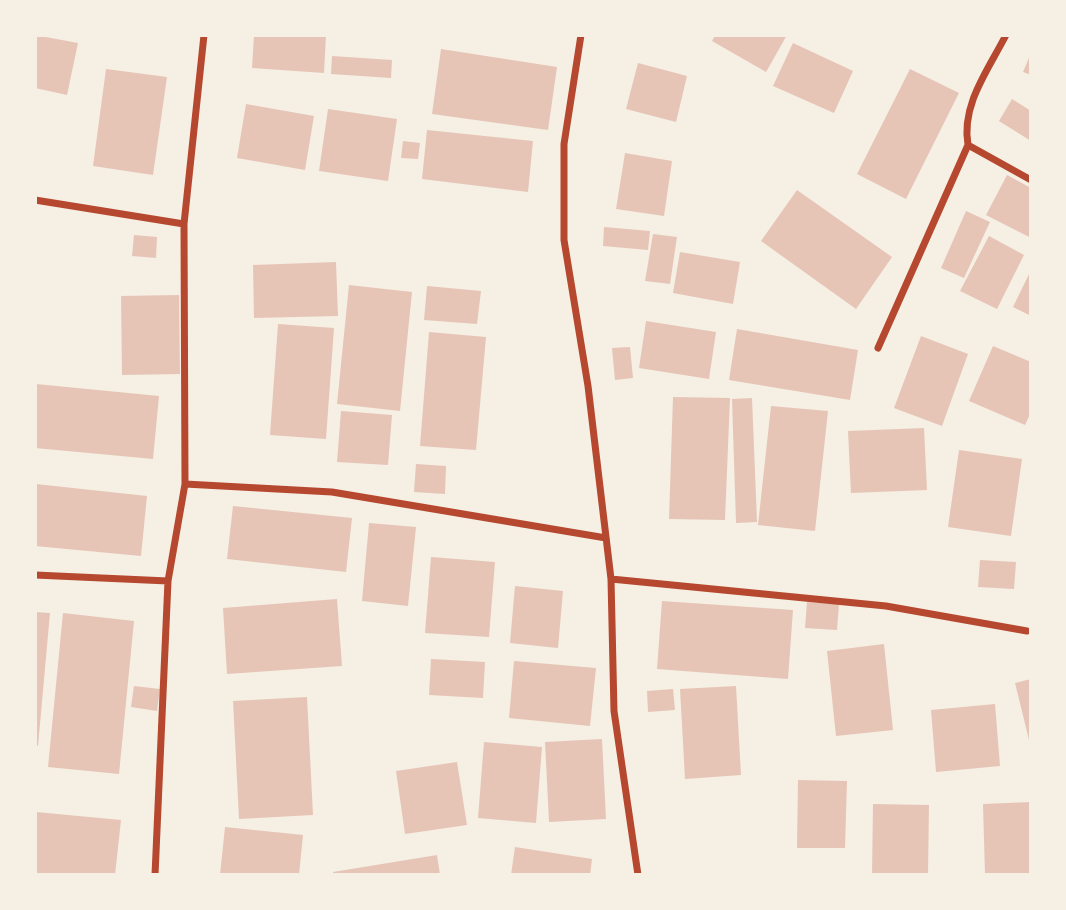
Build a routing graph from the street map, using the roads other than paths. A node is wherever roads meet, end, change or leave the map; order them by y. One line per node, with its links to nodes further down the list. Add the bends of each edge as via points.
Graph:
1 (204, 35): 7 (street)
2 (581, 35): 10 (street, via 565,144 564,240)
3 (1006, 35): 4 (street, via 971,102 965,121)
4 (968, 145): 5 (street); 8 (street)
5 (1031, 180)
6 (35, 200): 7 (street)
7 (184, 224): 9 (street)
8 (878, 348)
9 (185, 484): 10 (street, via 332,492); 13 (street)
10 (606, 538): 12 (street)
11 (35, 575): 13 (street)
12 (611, 579): 14 (street, via 886,606); 16 (street, via 614,711)
13 (168, 581): 15 (street)
14 (1027, 631)
15 (155, 875)
16 (638, 875)

